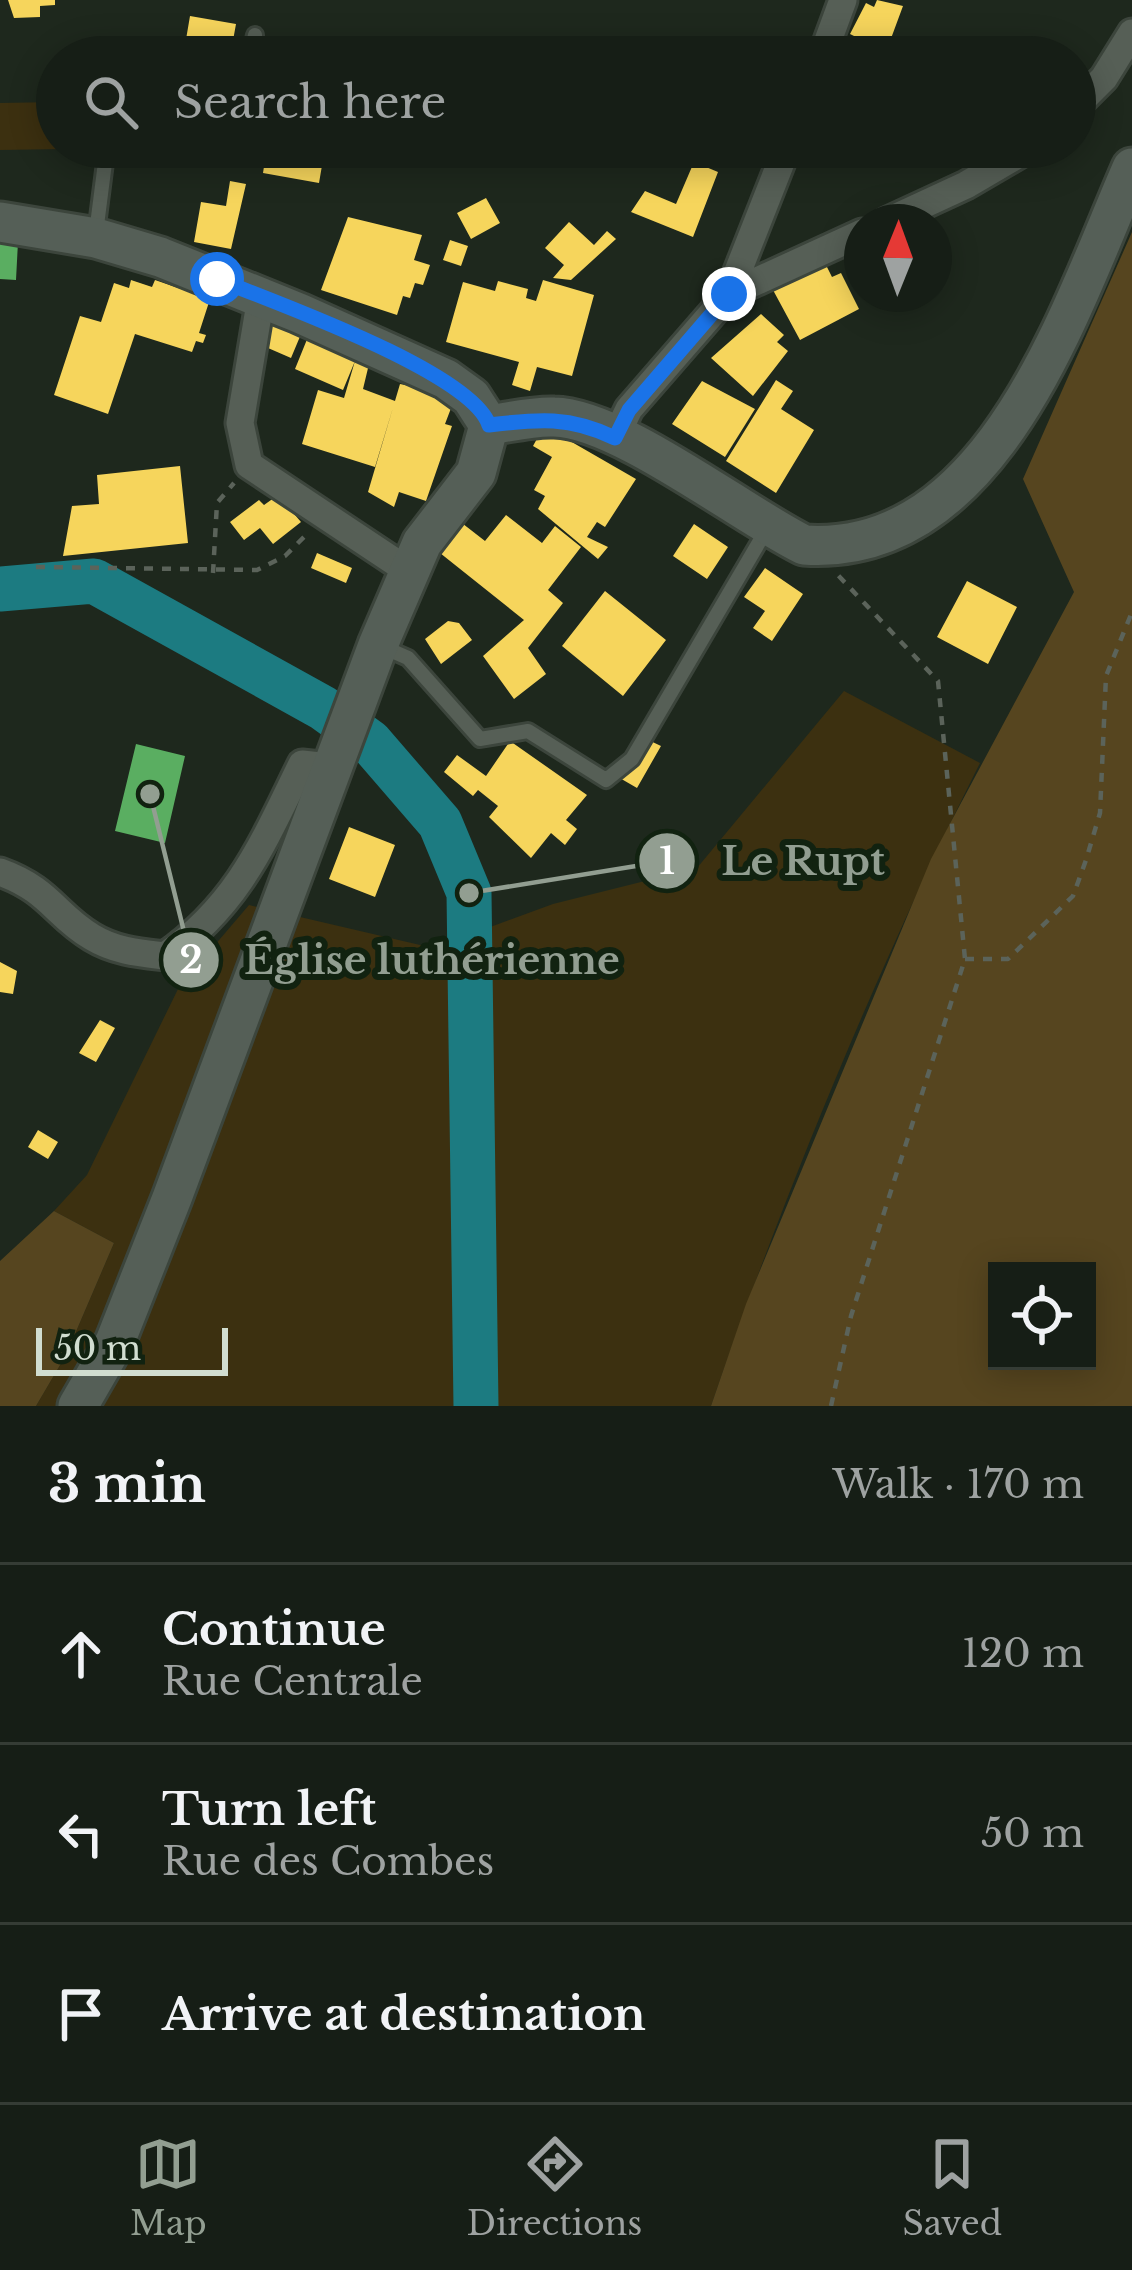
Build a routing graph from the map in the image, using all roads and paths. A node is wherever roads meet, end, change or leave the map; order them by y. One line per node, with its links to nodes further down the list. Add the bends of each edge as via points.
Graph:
1 (843, 0): 3 (street)
2 (1132, 33): 4 (street)
3 (830, 36)
4 (1096, 86)
5 (104, 168): 11 (lane)
6 (779, 168): 13 (street)
7 (990, 168): 9 (street)
8 (1132, 168): 20 (main road, via 1018,415 919,517 877,539)
9 (921, 204)
10 (0, 222): 11 (main road)
11 (96, 238): 14 (main road)
12 (844, 241): 13 (street)
13 (729, 294): 16 (street, via 629,410)
14 (261, 297): 15 (main road, via 446,379); 17 (street, via 240,423)
15 (489, 425): 16 (main road, via 554,417); 22 (main road, via 476,473 422,543)
16 (615, 438): 19 (main road)
17 (249, 465): 18 (street); 23 (path, via 217,502)
18 (323, 514): 22 (street); 23 (path, via 285,556 257,570)
19 (767, 527): 20 (main road, via 803,545); 25 (lane, via 632,758 606,780 527,731 480,739 408,658)
20 (831, 547): 28 (path, via 834,577 938,681)
21 (36, 567): 23 (path)
22 (410, 572): 25 (main road)
23 (213, 573)
24 (1132, 612): 28 (path, via 1106,676 1100,814 1073,896 1008,959)
25 (378, 645): 26 (main road)
26 (332, 760): 27 (street, via 302,764 244,880 207,926 165,956 120,951 88,935 45,892); 29 (main road, via 156,1239 115,1342)
27 (0, 872)
28 (964, 959): 30 (path, via 851,1316)
29 (77, 1406)
30 (831, 1406)

